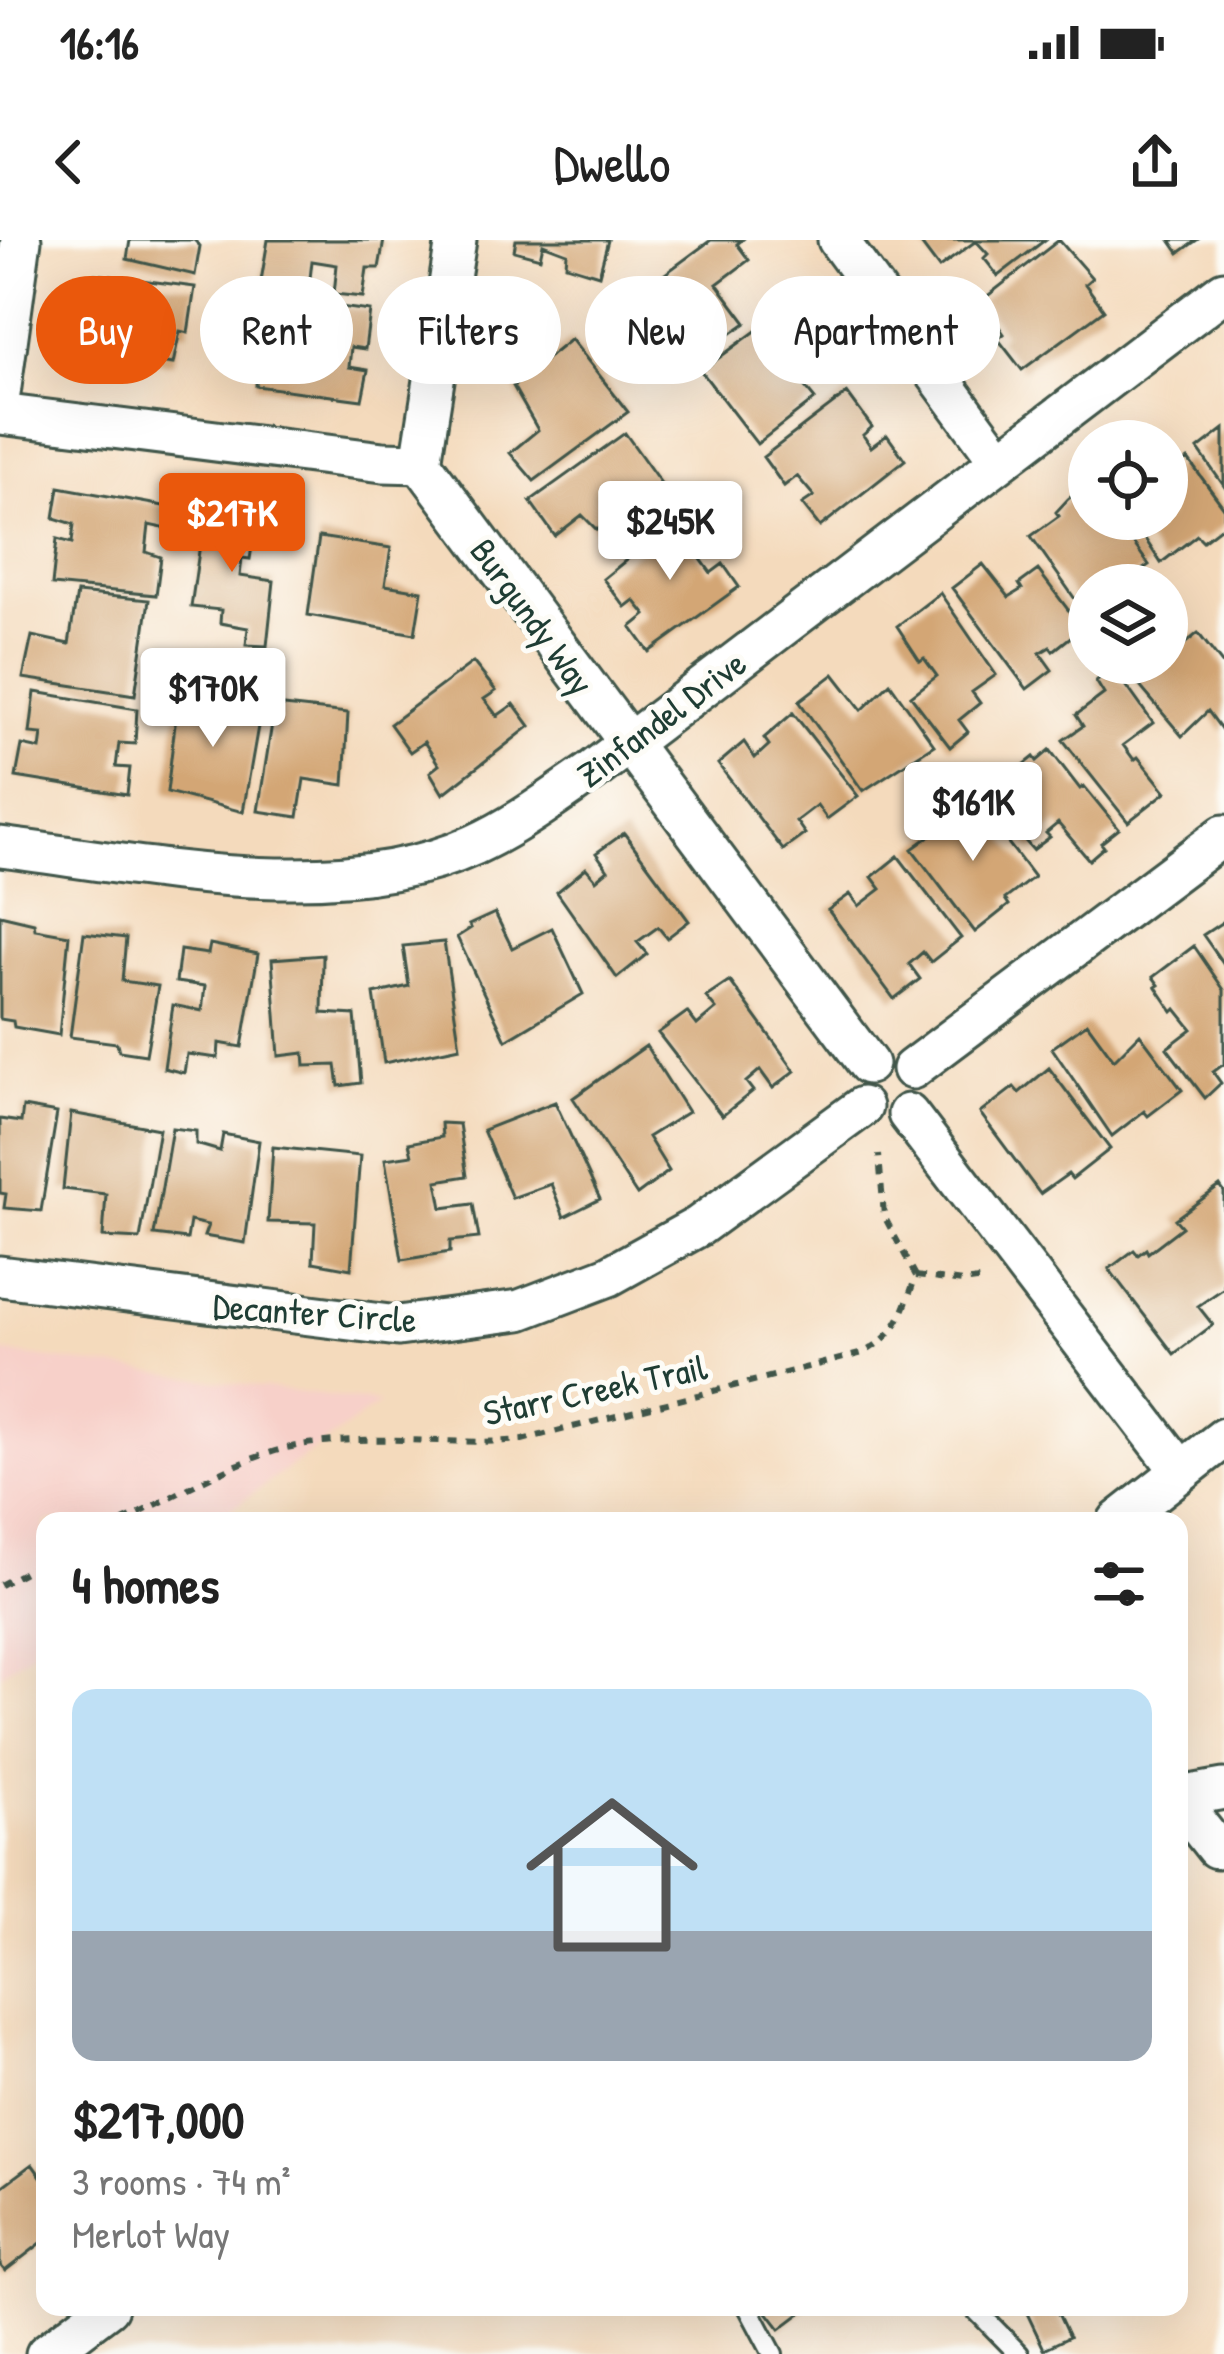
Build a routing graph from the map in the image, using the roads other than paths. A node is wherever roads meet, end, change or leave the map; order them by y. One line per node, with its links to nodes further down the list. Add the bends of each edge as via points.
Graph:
1 (21, 240): 5 (street)
2 (456, 240): 8 (street)
3 (838, 240): 7 (street)
4 (1224, 291): 7 (street, Zinfandel Drive)
5 (0, 394)
6 (0, 414): 8 (street)
7 (1000, 461): 9 (street, Zinfandel Drive)
8 (421, 463): 9 (street, Burgundy Way)
9 (628, 743): 11 (street, Zinfandel Drive, via 522,820 470,848 392,871 261,879); 12 (street, Burgundy Way)
10 (1224, 835): 13 (street)
11 (0, 847)
12 (868, 1064): 13 (street, via 886,1057); 14 (street, via 857,1079)
13 (912, 1069): 15 (street, via 919,1088)
14 (862, 1107): 15 (street, via 884,1120); 16 (street, Decanter Circle, via 699,1226 609,1276 520,1310 398,1326)
15 (908, 1114): 18 (street)
16 (0, 1276)
17 (1224, 1438): 18 (street)
18 (1181, 1471): 19 (street)
19 (1129, 1512)
20 (1224, 1789): 21 (street)
21 (1188, 1797)
22 (1188, 1811): 23 (street)
23 (1216, 1848)
24 (96, 2316): 27 (street)
25 (753, 2316): 28 (lane)
26 (982, 2316): 29 (lane)
27 (46, 2354)
28 (773, 2354)
29 (1019, 2354)

